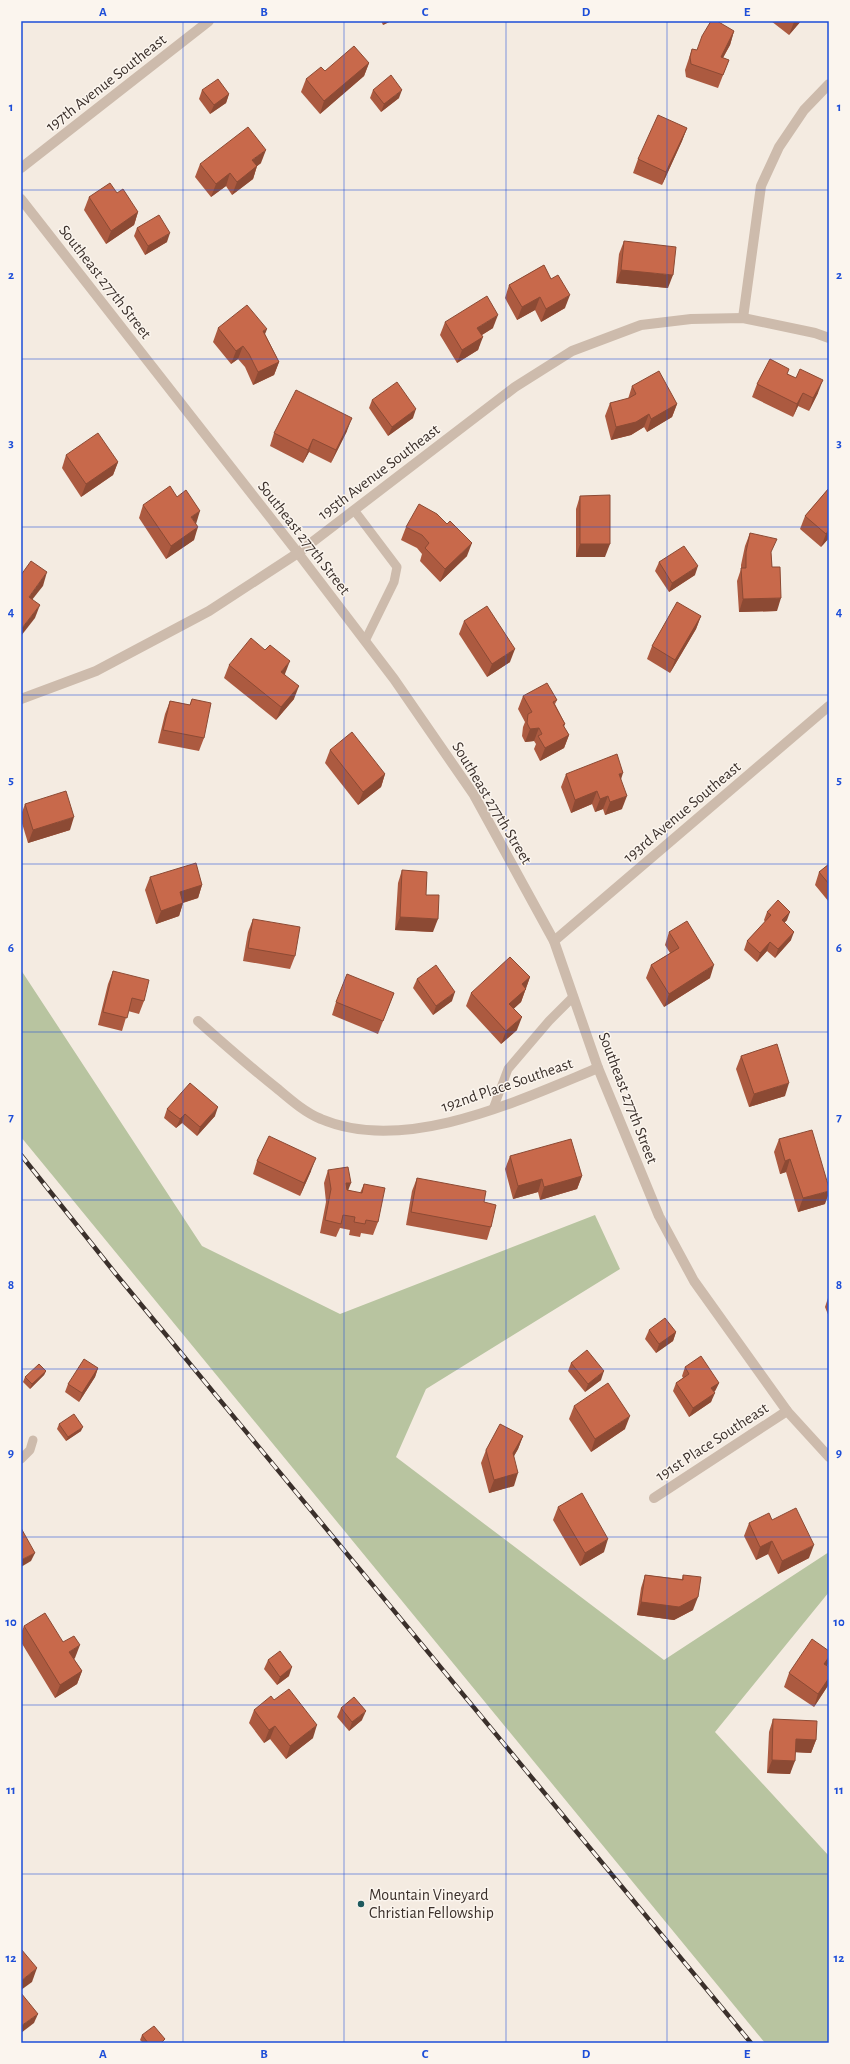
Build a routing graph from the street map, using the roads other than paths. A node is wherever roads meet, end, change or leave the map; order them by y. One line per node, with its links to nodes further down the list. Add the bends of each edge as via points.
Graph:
1 (209, 21): 3 (street, 197th Avenue Southeast)
2 (829, 84): 5 (street, via 804,110 779,147 761,186)
3 (21, 168)
4 (21, 199): 8 (street, Southeast 277th Street)
5 (743, 318): 6 (street, 195th Avenue Southeast); 7 (street, 195th Avenue Southeast, via 691,319 641,325 572,351 515,387)
6 (829, 338)
7 (354, 510): 8 (street, 195th Avenue Southeast); 9 (lane, via 397,568 394,582)
8 (298, 553): 9 (street, Southeast 277th Street); 10 (street, 195th Avenue Southeast, via 209,611 104,667)
9 (365, 641): 12 (street, Southeast 277th Street, via 427,724 474,795)
10 (21, 699)
11 (827, 710): 12 (street, 193rd Avenue Southeast)
12 (554, 941): 13 (street, Southeast 277th Street)
13 (574, 997): 15 (street, Southeast 277th Street); 16 (lane, via 549,1021 508,1069)
14 (198, 1021): 16 (street, 192nd Place Southeast, via 252,1070 300,1107 320,1119 343,1127 391,1132 440,1124)
15 (598, 1068): 16 (street, 192nd Place Southeast, via 517,1101); 17 (street, Southeast 277th Street, via 659,1216 694,1281)
16 (493, 1108)
17 (787, 1411): 19 (street, Southeast 277th Street); 21 (street, 191st Place Southeast)
18 (33, 1440): 20 (lane, via 30,1450)
19 (829, 1457)
20 (21, 1459)
21 (654, 1498)

